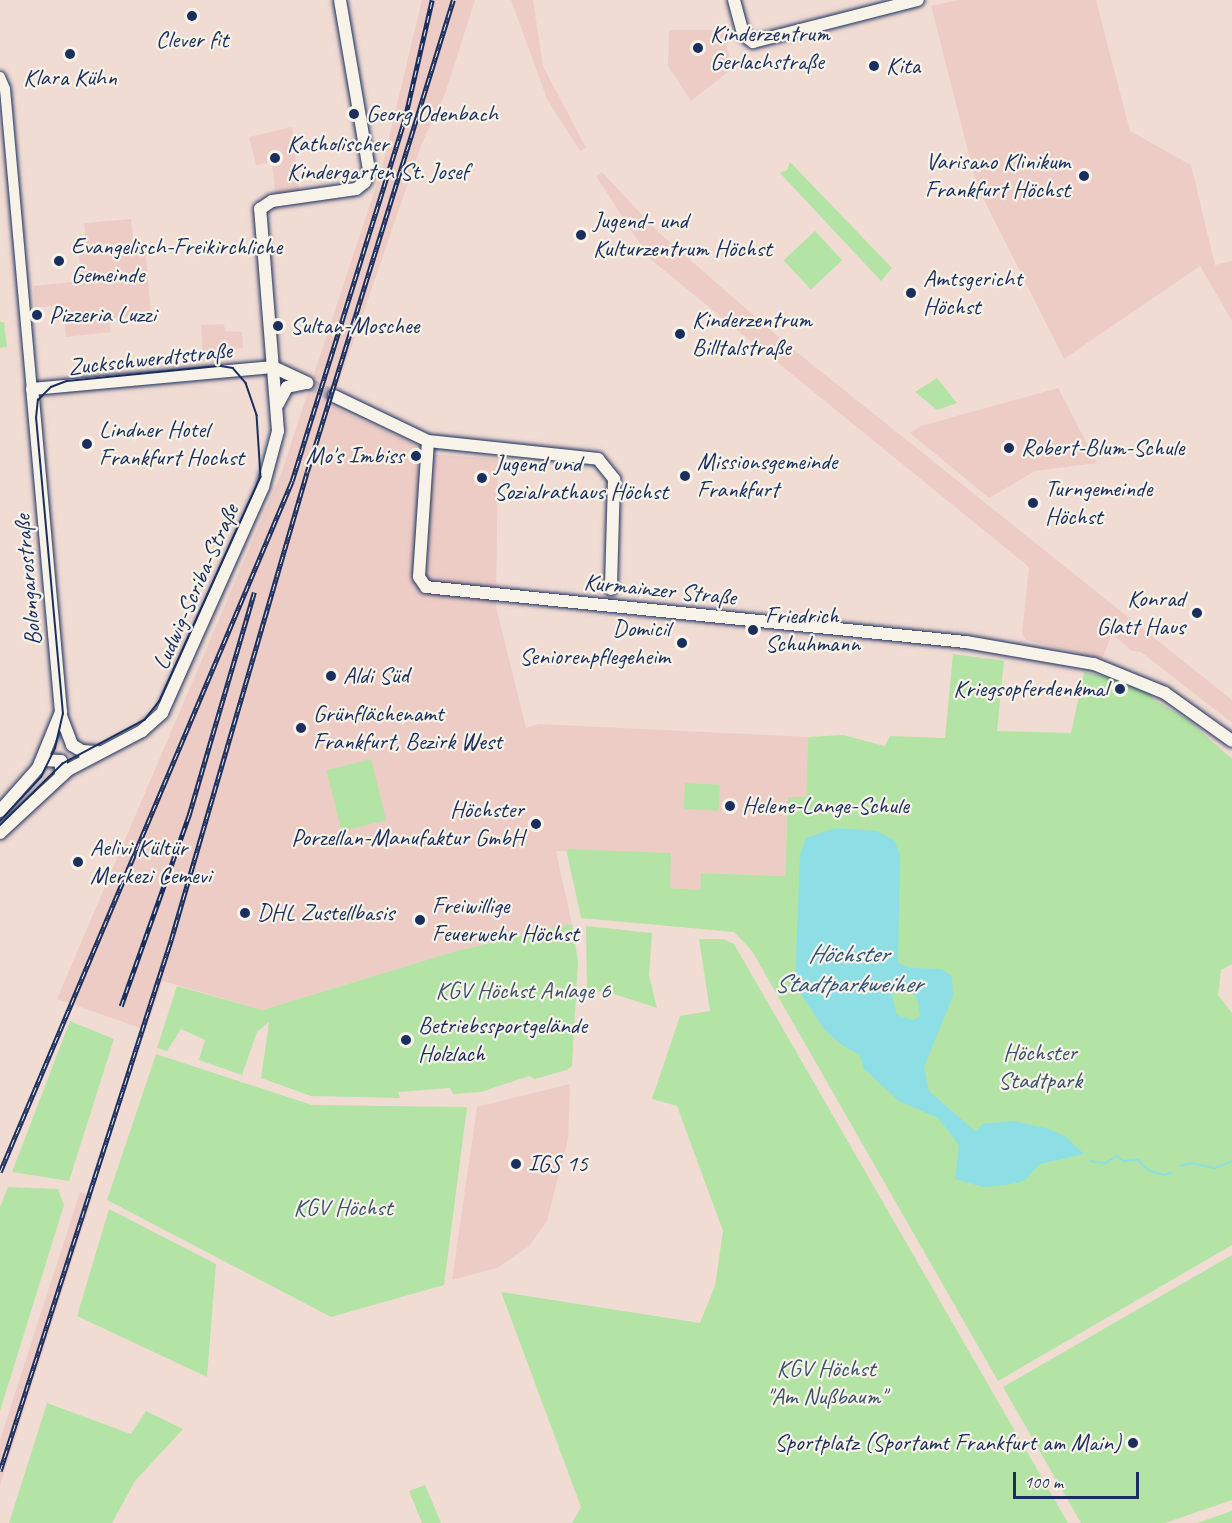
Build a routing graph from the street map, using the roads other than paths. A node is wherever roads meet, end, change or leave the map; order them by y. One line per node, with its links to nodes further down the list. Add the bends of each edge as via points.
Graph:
1 (340, 0): 5 (main road, Ludwig-Scriba-Straße, via 369,175 352,191 263,205 260,238)
2 (734, 0): 3 (main road, via 743,34 753,42)
3 (918, 0)
4 (0, 76): 6 (street, Bolongarostraße, via 5,89)
5 (273, 367): 6 (main road, Zuckschwerdtstraße); 8 (main road, Ludwig-Scriba-Straße); 8 (main road, via 307,383 287,387)
6 (32, 389): 13 (main road, Bolongarostraße)
7 (334, 396): 9 (main road)
8 (277, 411): 15 (main road, Ludwig-Scriba-Straße, via 277,441 266,479 167,704 150,726)
9 (428, 441): 10 (main road, via 598,459 614,479); 11 (main road, Kurmainzer Straße, via 419,577 423,585)
10 (611, 589): 11 (main road); 12 (main road)
11 (590, 604): 12 (main road, Kurmainzer Straße)
12 (632, 608): 14 (main road, Kurmainzer Straße, via 966,642 1094,664 1165,693)
13 (60, 712): 15 (main road, via 72,745 85,752); 16 (main road, Bolongarostraße)
14 (1232, 741)
15 (97, 752): 17 (main road)
16 (43, 760): 17 (main road, via 61,761); 18 (main road, Bolongarostraße)
17 (61, 775): 19 (main road)
18 (0, 811)
19 (0, 833)

